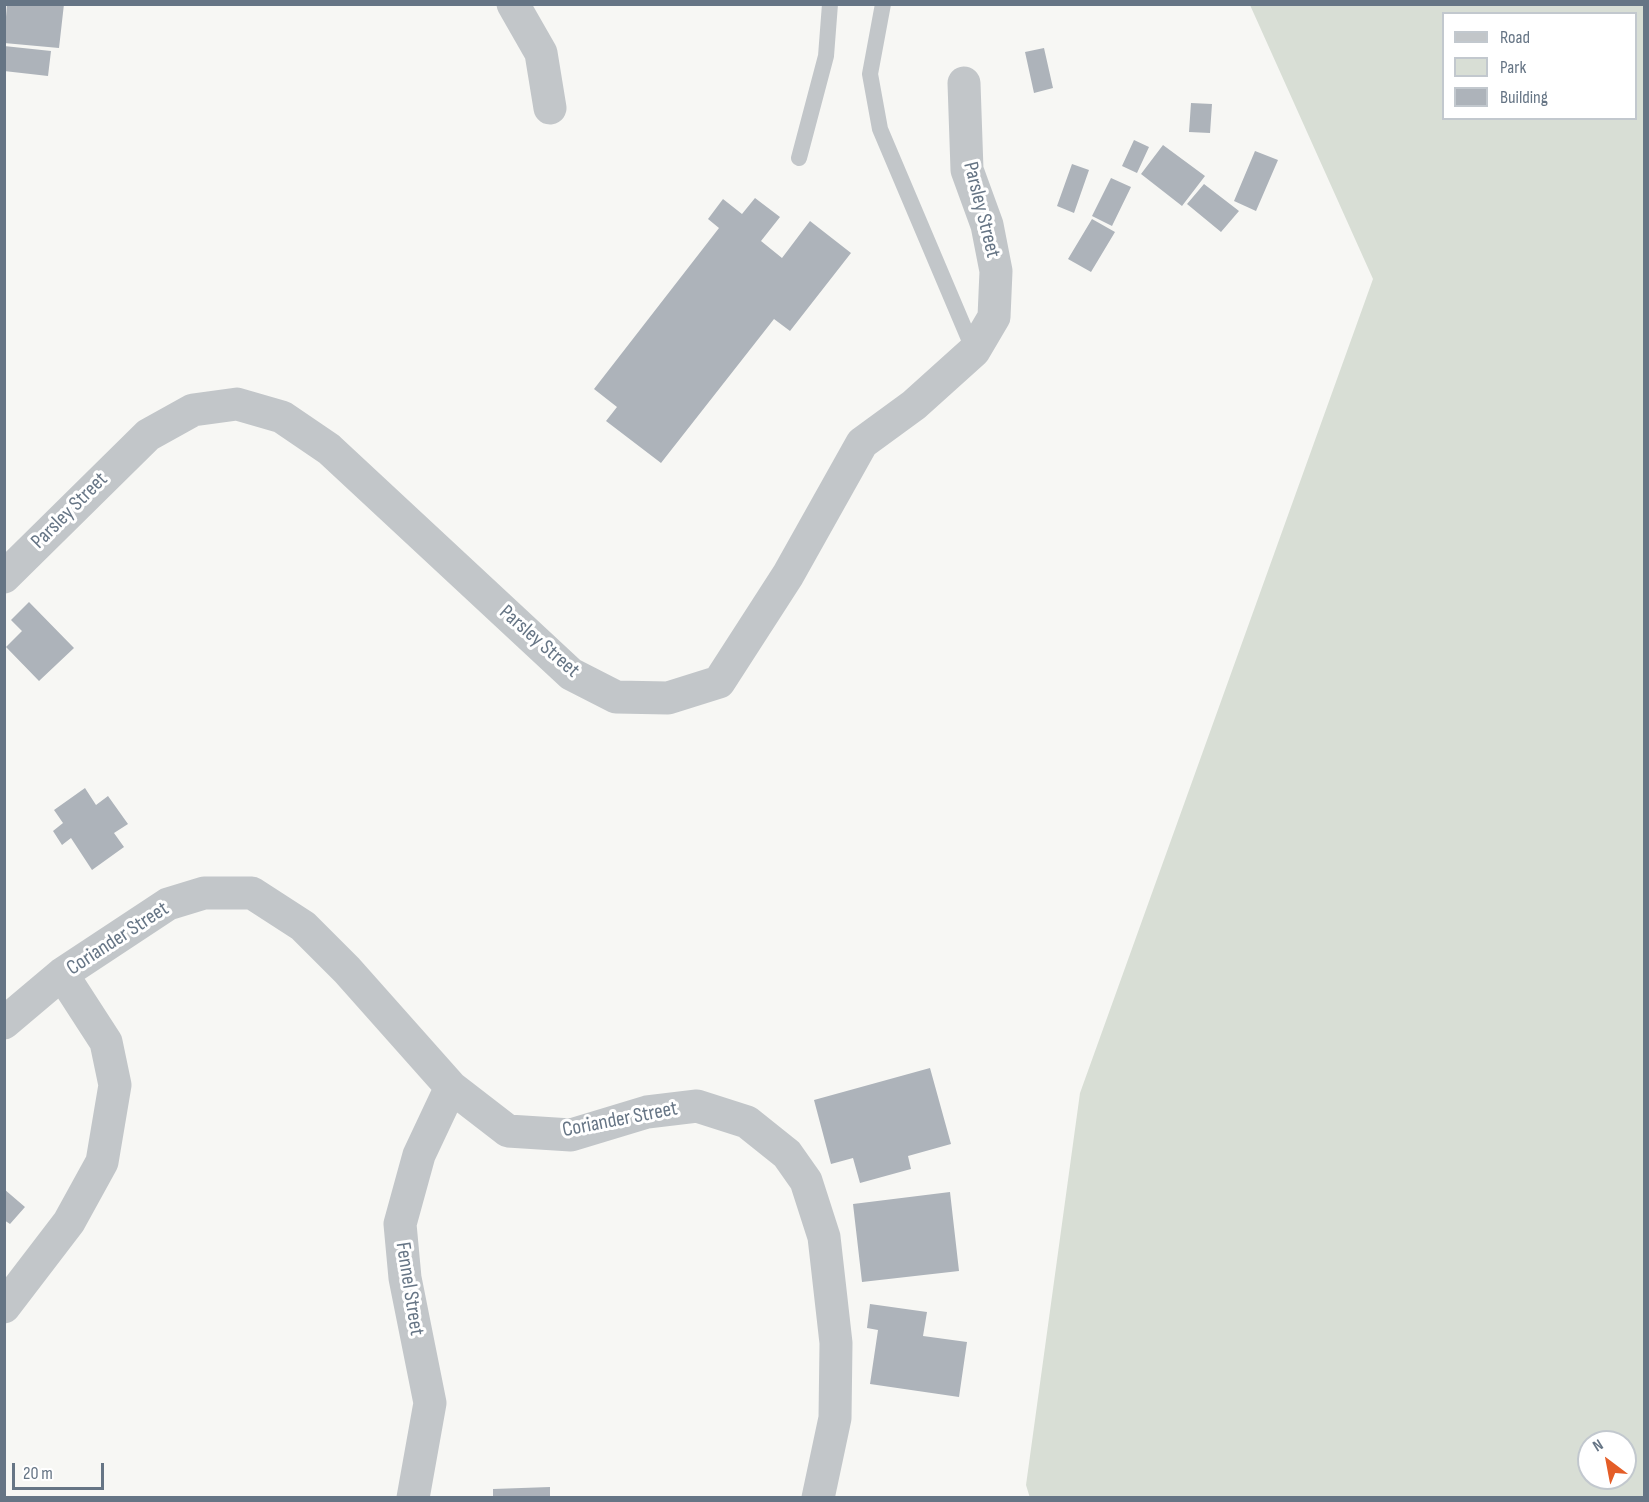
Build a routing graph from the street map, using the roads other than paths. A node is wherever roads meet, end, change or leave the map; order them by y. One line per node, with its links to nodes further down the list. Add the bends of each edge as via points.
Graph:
1 (513, 4): 5 (street, via 541,52)
2 (830, 4): 6 (lane, via 826,56)
3 (883, 4): 7 (lane, via 870,74 880,129)
4 (963, 83): 7 (street, Parsley Street, via 967,170 987,225 996,271 994,317)
5 (550, 108)
6 (799, 158)
7 (974, 351): 8 (street, Parsley Street, via 914,405 862,443 788,575 719,682 668,698 616,697 571,674 329,449 282,417 237,404 193,410 148,435)
8 (4, 577)
9 (62, 974): 10 (street, Coriander Street); 11 (street, Coriander Street, via 168,904 204,893 252,893 303,926); 12 (street, via 106,1042 115,1085 102,1162 69,1222)
10 (4, 1023)
11 (451, 1087): 13 (street, Fennel Street, via 419,1155 400,1224 405,1278 430,1403); 14 (street, Coriander Street, via 508,1131 571,1135 647,1112 697,1106 747,1122 787,1154 806,1181 824,1237 836,1343 835,1418)
12 (4, 1306)
13 (413, 1497)
14 (818, 1497)

